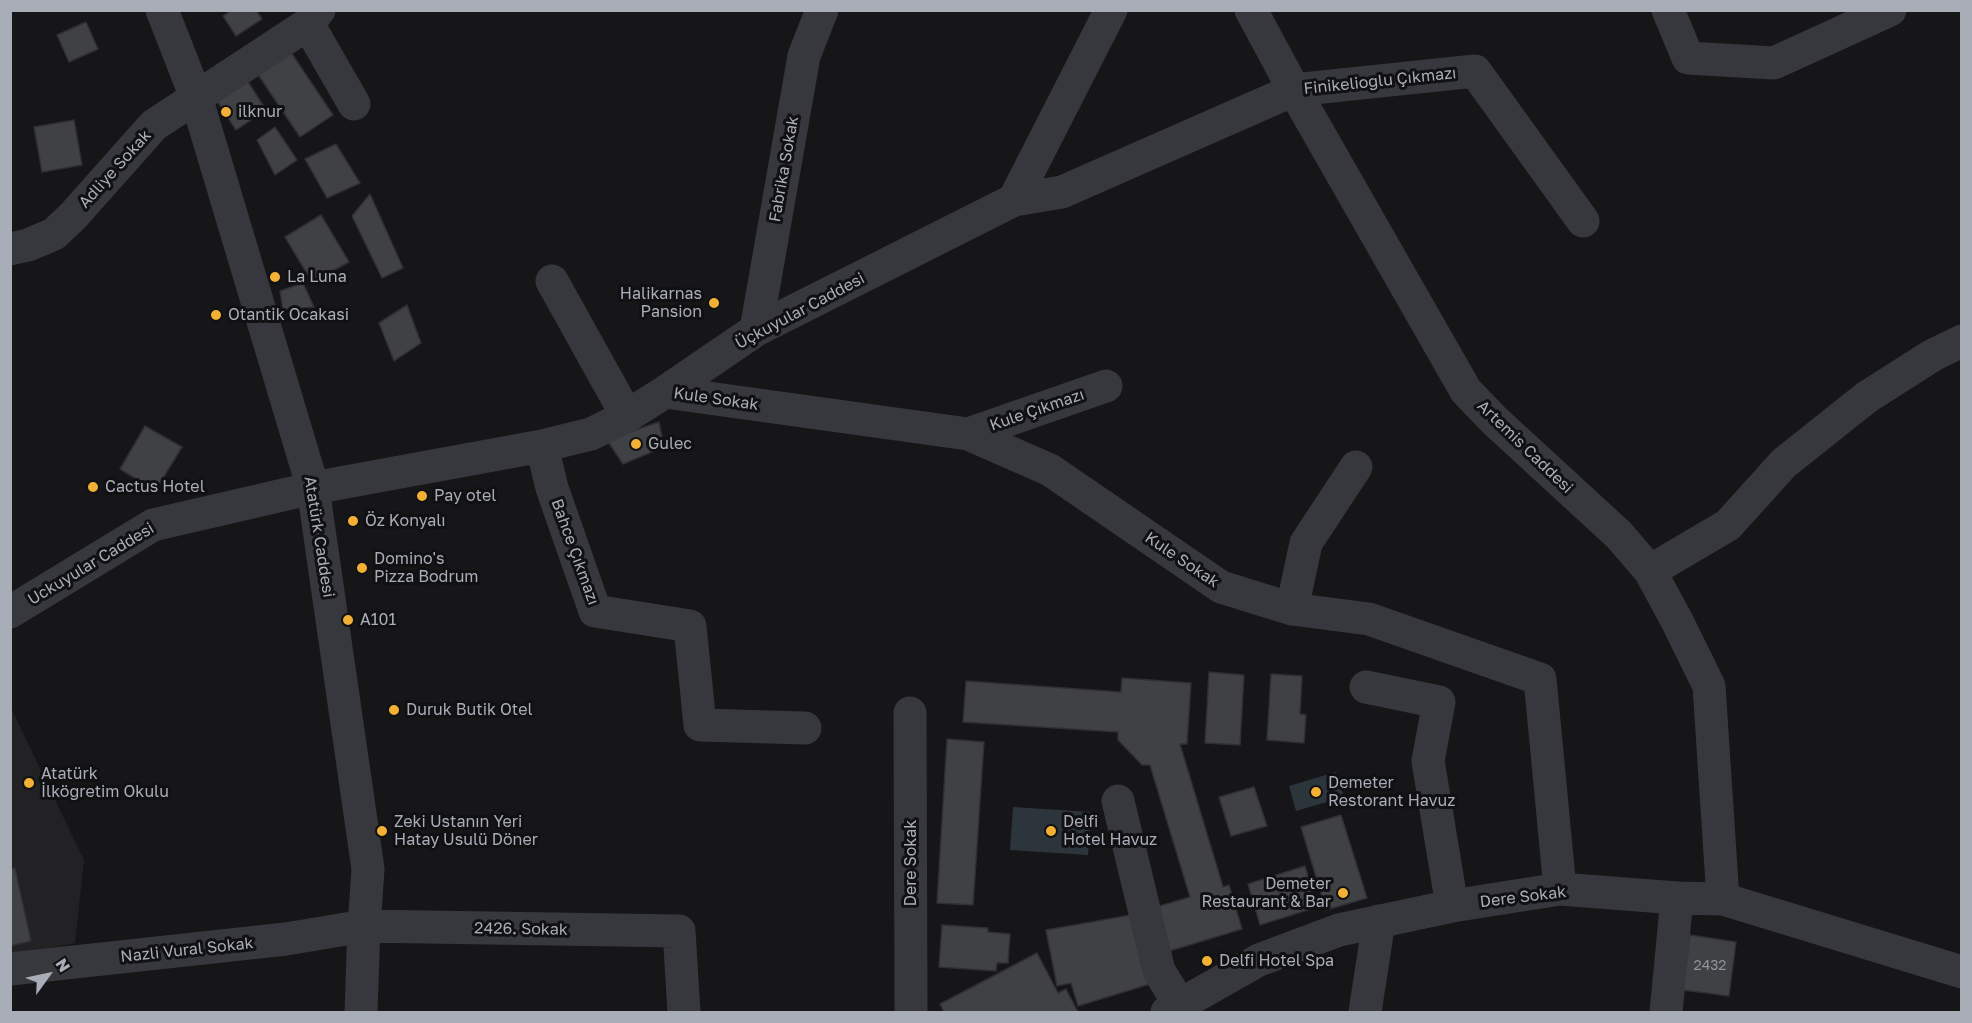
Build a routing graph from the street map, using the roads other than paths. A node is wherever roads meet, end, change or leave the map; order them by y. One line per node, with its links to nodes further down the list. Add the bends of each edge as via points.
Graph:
1 (162, 10): 9 (street, Atatürk Caddesi)
2 (822, 10): 15 (street, Fabrika Sokak, via 804,56)
3 (1111, 10): 11 (street)
4 (1251, 10): 8 (street, Artemis Caddesi)
5 (1668, 10): 6 (street, via 1688,58 1774,63)
6 (1890, 10)
7 (313, 17): 9 (street, Adliye Sokak); 10 (street, Adliye Sokak)
8 (1294, 90): 11 (street, Finikelioglu Çıkmazı, via 1062,192); 12 (street, Finikelioglu Çıkmazı, via 1474,71); 24 (street, Artemis Caddesi, via 1466,391 1619,535)
9 (196, 97): 13 (street, Adliye Sokak, via 154,125 54,234 28,245); 23 (street, Atatürk Caddesi)
10 (354, 104)
11 (1014, 200): 15 (street, Üçkuyular Caddesi)
12 (1582, 221)
13 (11, 244)
14 (552, 282): 19 (street)
15 (756, 330): 18 (street, Üçkuyular Caddesi)
16 (1962, 341): 24 (street, via 1867,397 1784,463 1728,525)
17 (1106, 386): 20 (street, Kule Çıkmazı)
18 (665, 392): 19 (street, Üçkuyular Caddesi); 20 (street, Kule Sokak)
19 (627, 416): 21 (street, Üçkuyular Caddesi, via 591,434)
20 (968, 434): 25 (street, Kule Sokak, via 1050,470 1221,587)
21 (542, 446): 23 (street, Üçkuyular Caddesi); 29 (street, Bahce Çıkmazı, via 552,488 596,611 690,626 700,725)
22 (1356, 467): 25 (street, via 1306,543)
23 (313, 488): 26 (street, Uckuyular Caddesi, via 153,525); 36 (street, Atatürk Caddesi, via 368,869)
24 (1650, 571): 33 (street, Artemis Caddesi, via 1709,686)
25 (1292, 609): 31 (street, Kule Sokak, via 1369,619 1540,679)
26 (10, 612)
27 (1366, 687): 34 (street, via 1438,702 1428,761)
28 (910, 713): 42 (street, Dere Sokak)
29 (805, 728)
30 (1118, 801): 39 (street, via 1159,971)
31 (1560, 889): 32 (street, Dere Sokak); 34 (street, Dere Sokak)
32 (1677, 898): 33 (street, Dere Sokak); 44 (street)
33 (1723, 899): 38 (street, Dere Sokak)
34 (1452, 906): 35 (street, Dere Sokak)
35 (1379, 921): 39 (street, Dere Sokak, via 1339,930 1259,960); 43 (street)
36 (364, 926): 37 (street, Nazli Vural Sokak, via 286,939); 40 (street, Atatürk Caddesi); 41 (street, 2426. Sokak, via 679,932)
37 (10, 969)
38 (1962, 972)
39 (1173, 1009)
40 (362, 1012)
41 (684, 1012)
42 (911, 1012)
43 (1365, 1012)
44 (1666, 1012)

